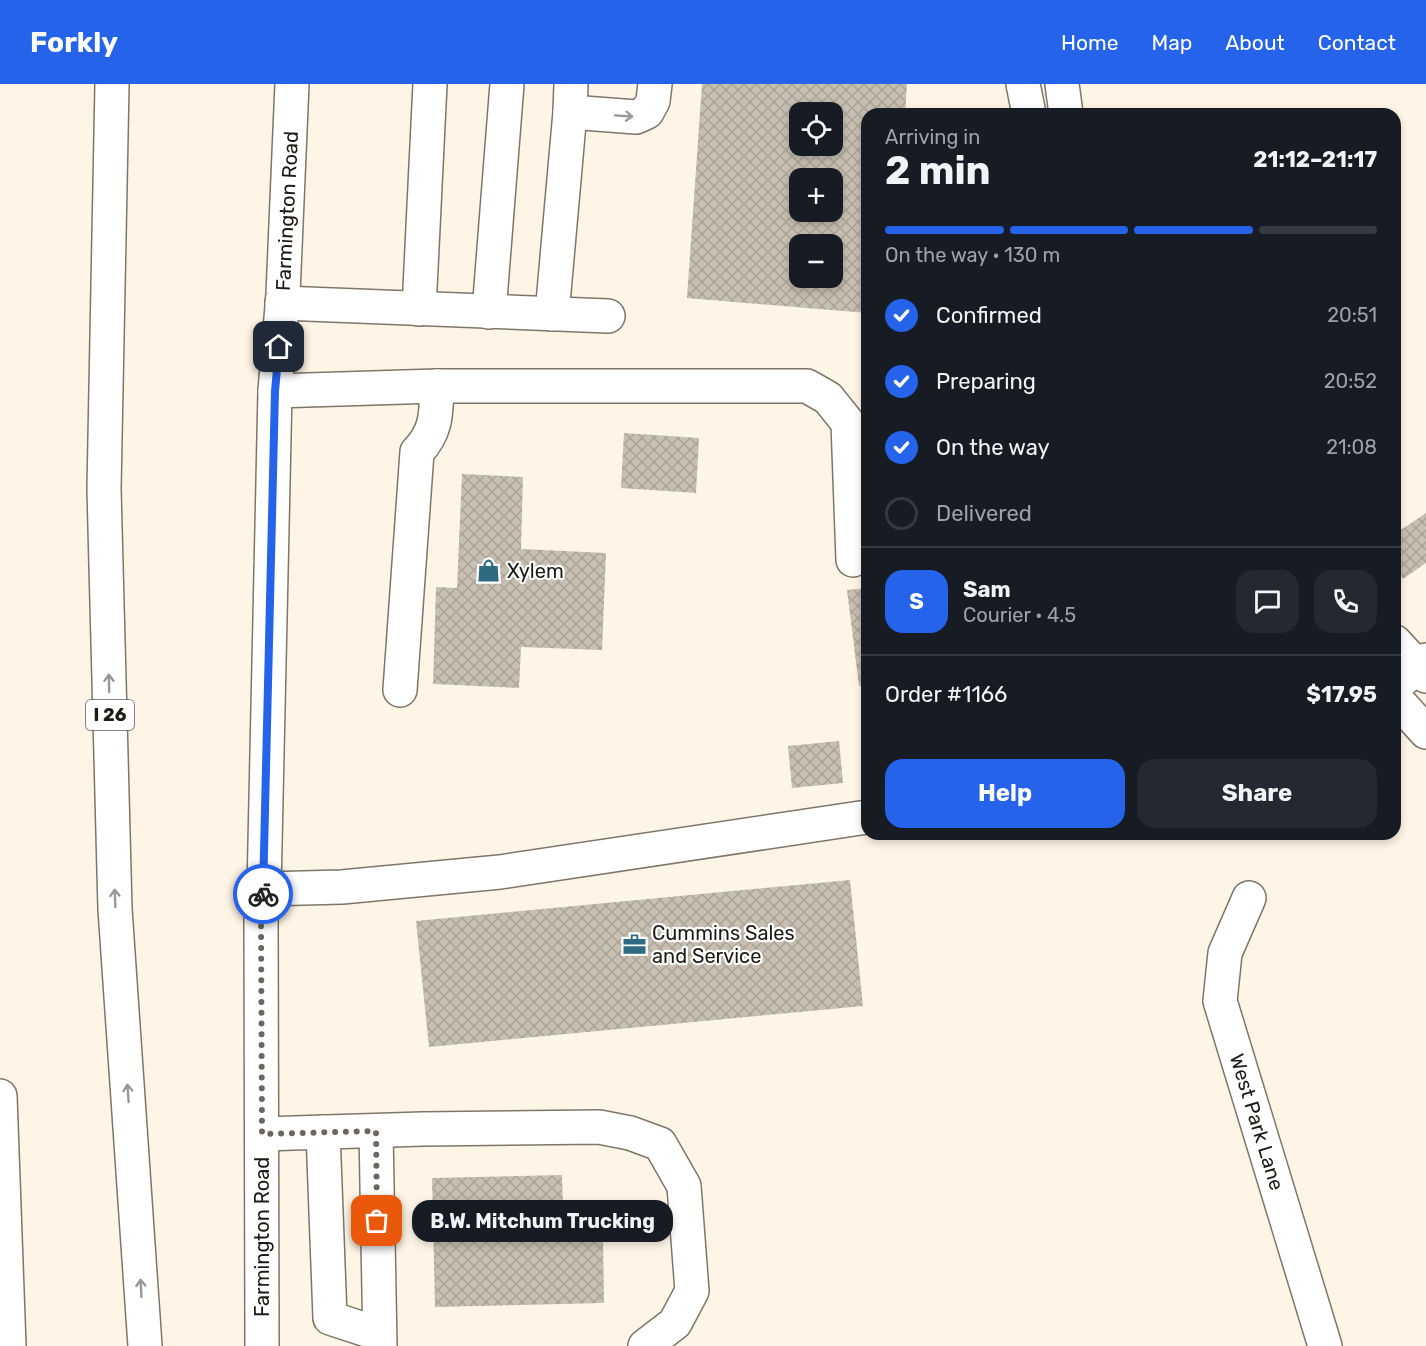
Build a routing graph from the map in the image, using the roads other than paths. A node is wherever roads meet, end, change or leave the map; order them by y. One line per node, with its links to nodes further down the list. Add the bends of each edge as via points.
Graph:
1 (112, 84): 33 (main road, I 26, one-way to 1, via 115,909 104,489)
2 (292, 84): 11 (main road, Farmington Road)
3 (430, 84): 12 (main road)
4 (507, 84): 13 (main road)
5 (655, 84): 8 (main road, one-way to 5, via 636,117 647,112)
6 (1023, 84): 9 (main road)
7 (1062, 84): 10 (main road)
8 (570, 98): 14 (main road)
9 (1028, 108)
10 (1065, 108)
11 (282, 303): 12 (main road); 17 (main road, Farmington Road)
12 (419, 309): 13 (main road)
13 (489, 312): 14 (main road)
14 (552, 314): 15 (main road)
15 (608, 316)
16 (437, 386): 17 (main road); 18 (main road, via 807,386 828,398 848,423); 21 (main road, via 436,420 417,453)
17 (275, 391): 25 (main road, Farmington Road)
18 (853, 560)
19 (1401, 651): 20 (main road)
20 (1416, 672)
21 (400, 690)
22 (1401, 705): 23 (main road)
23 (1426, 732)
24 (861, 818): 25 (main road, via 500,872 342,887)
25 (264, 889): 30 (main road, Farmington Road)
26 (1249, 898): 36 (main road, West Park Lane, via 1226,953 1220,1001)
27 (0, 1096): 32 (main road)
28 (376, 1131): 29 (main road); 31 (main road); 35 (main road, via 599,1127 660,1144 684,1186 692,1291 675,1323)
29 (323, 1132): 30 (main road); 31 (main road, via 330,1318)
30 (262, 1134): 34 (main road, Farmington Road)
31 (379, 1340)
32 (9, 1346)
33 (144, 1346)
34 (262, 1346)
35 (645, 1346)
36 (1325, 1346)

